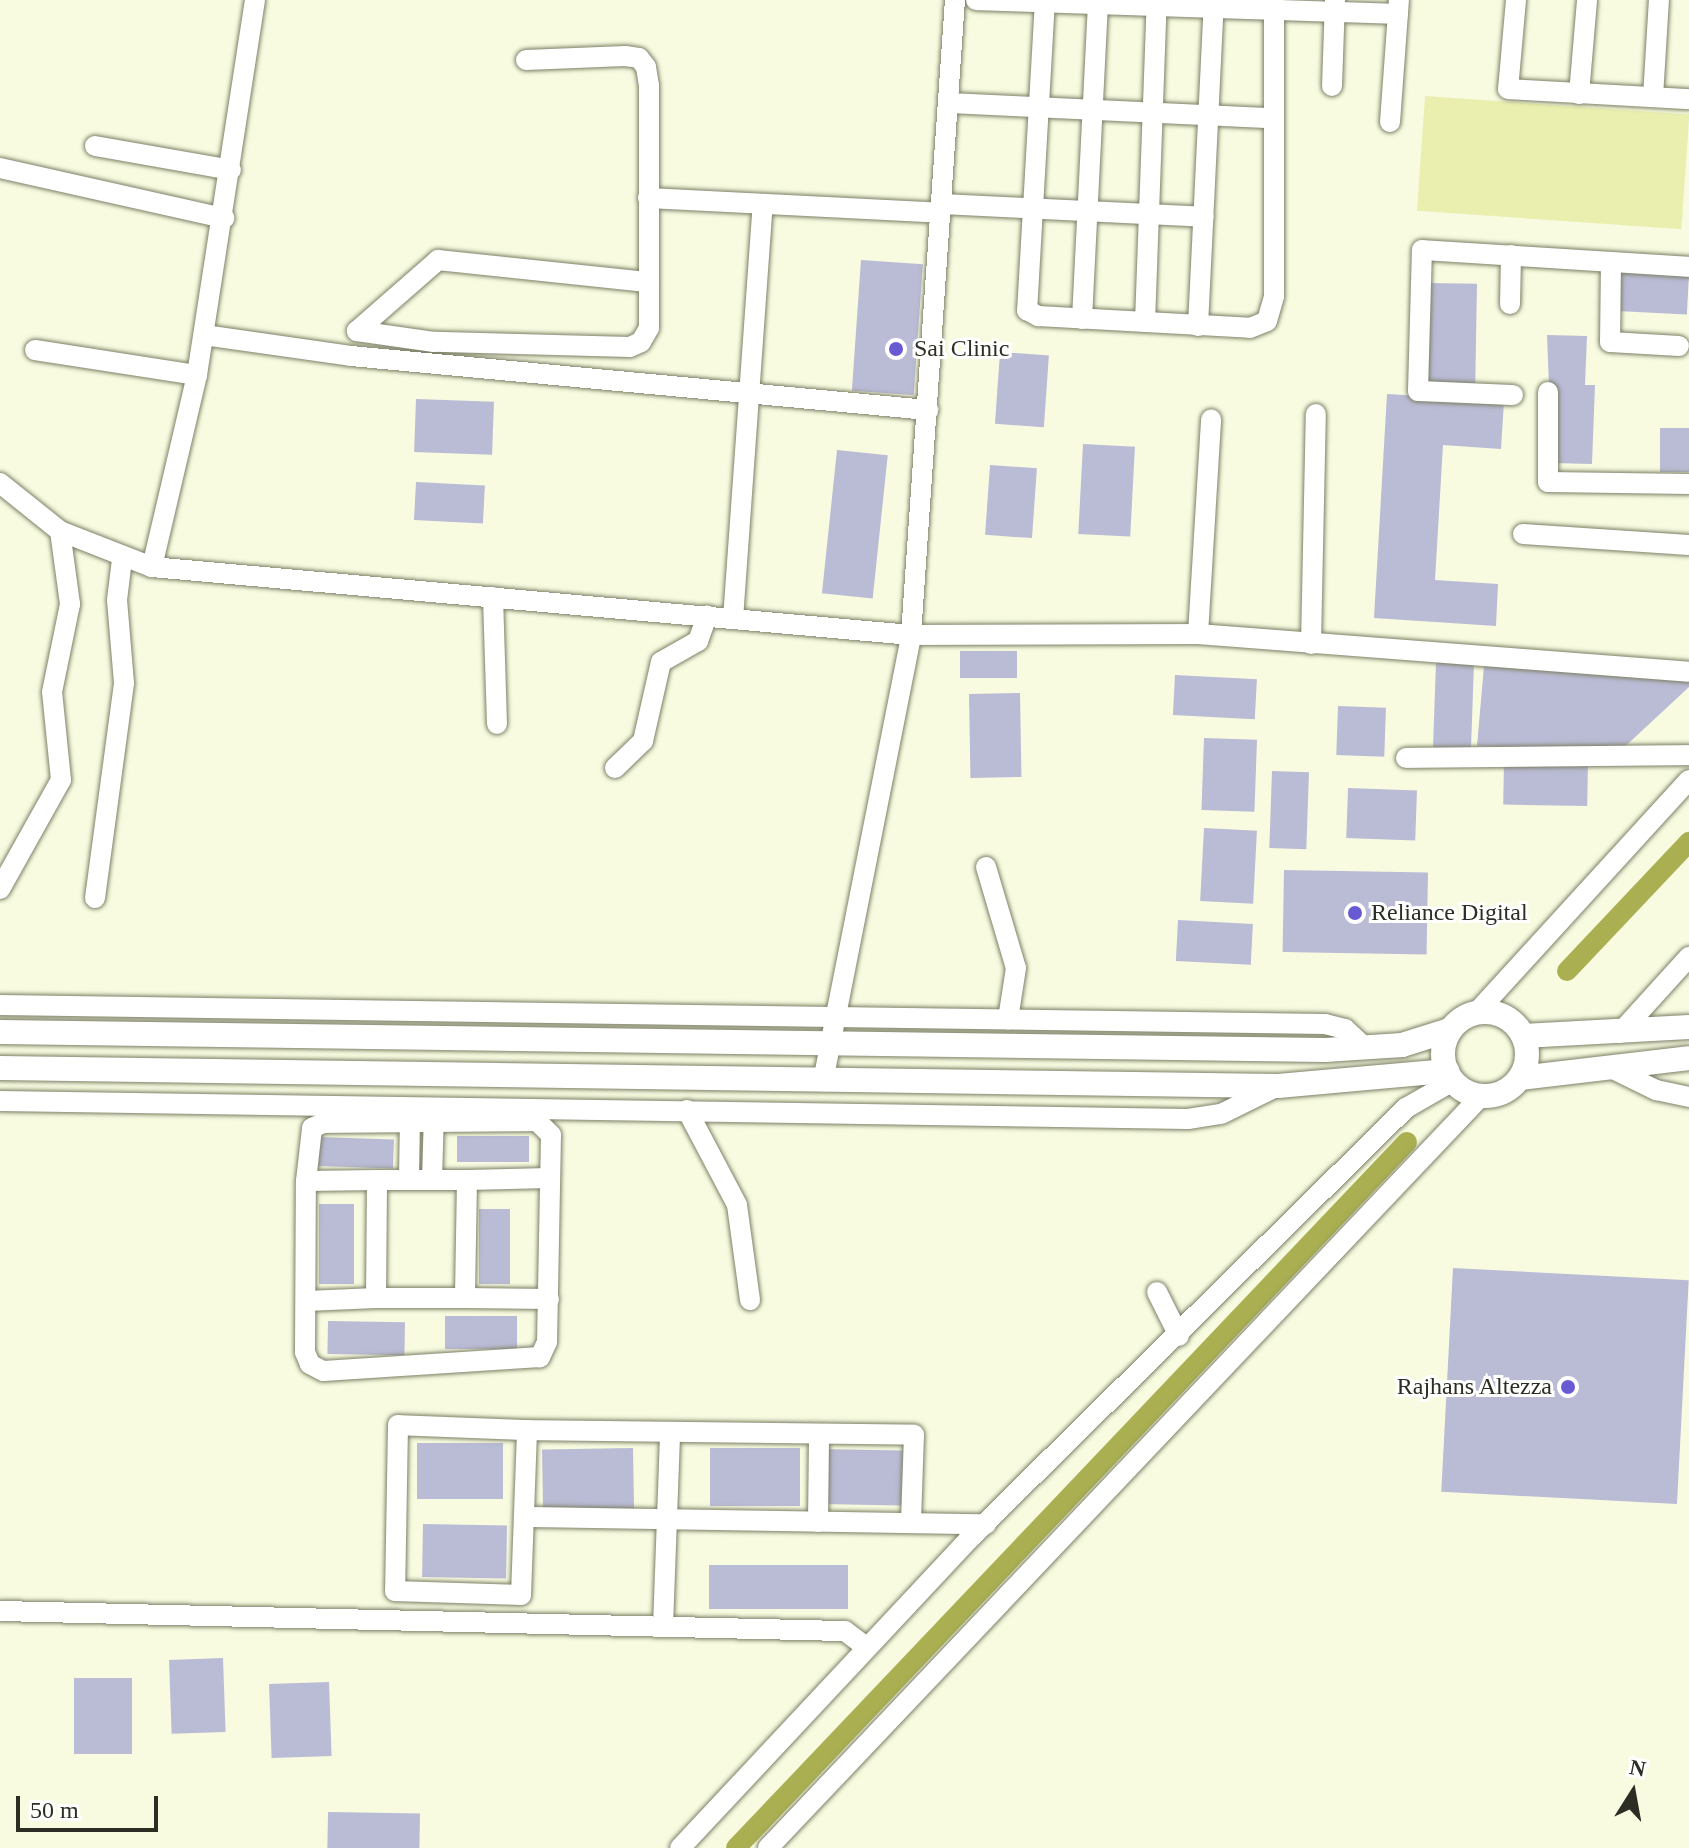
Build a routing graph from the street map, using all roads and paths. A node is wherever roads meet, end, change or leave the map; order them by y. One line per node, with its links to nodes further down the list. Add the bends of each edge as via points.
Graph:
1 (255, 0): 28 (street)
2 (955, 0): 19 (street)
3 (976, 0): 7 (street)
4 (1516, 0): 16 (street, via 1508,89)
5 (1587, 0): 16 (street)
6 (1659, 0): 17 (street)
7 (1045, 1): 8 (street); 20 (street)
8 (1098, 2): 9 (street); 21 (street)
9 (1157, 3): 10 (street); 22 (street)
10 (1214, 4): 11 (street); 23 (street)
11 (1274, 5): 12 (street); 24 (street)
12 (1335, 6): 13 (street); 15 (street)
13 (1398, 7): 25 (street)
14 (526, 60): 29 (street, via 639,58 649,85)
15 (1332, 86)
16 (1579, 94): 17 (street)
17 (1653, 97): 18 (street)
18 (1689, 99)
19 (949, 103): 20 (street); 31 (street)
20 (1041, 108): 21 (street); 32 (street)
21 (1092, 110): 22 (street); 33 (street)
22 (1153, 113): 23 (street); 34 (street)
23 (1209, 115): 24 (street); 35 (street)
24 (1272, 118): 44 (street, via 1272,311 1261,327)
25 (1390, 122)
26 (95, 146): 28 (street)
27 (0, 168): 36 (street)
28 (231, 170): 36 (street)
29 (648, 198): 30 (street); 40 (street)
30 (763, 204): 31 (street); 52 (street)
31 (942, 209): 32 (street); 54 (street)
32 (1033, 209): 33 (street); 42 (street, via 1027,310)
33 (1087, 211): 34 (street); 42 (street)
34 (1149, 214): 35 (street); 43 (street)
35 (1204, 217): 44 (street)
36 (224, 218): 45 (street)
37 (1511, 255): 38 (street); 41 (street); 53 (street, via 1422,250 1418,391)
38 (1611, 262): 39 (street); 47 (street, via 1610,342)
39 (1689, 267)
40 (649, 282): 46 (street, via 649,328 641,342); 46 (street, via 438,260 357,331 434,342)
41 (1510, 304)
42 (1082, 319): 43 (street)
43 (1145, 322): 44 (street)
44 (1198, 326)
45 (204, 335): 49 (street); 50 (street, via 351,356)
46 (621, 346): 50 (street)
47 (1679, 346)
48 (35, 350): 49 (street)
49 (197, 375): 63 (street)
50 (616, 381): 52 (street)
51 (1548, 392): 58 (street, via 1548,482)
52 (751, 394): 54 (street); 66 (street)
53 (1513, 395)
54 (928, 410): 68 (street)
55 (1316, 414): 69 (street)
56 (1211, 419): 67 (street)
57 (0, 483): 59 (street)
58 (1689, 484)
59 (60, 531): 62 (street); 77 (street, via 70,604 52,692 63,769 57,792)
60 (1523, 534): 61 (street)
61 (1689, 545)
62 (122, 559): 63 (street); 78 (street, via 117,600 124,683)
63 (152, 567): 64 (street)
64 (493, 597): 65 (street); 71 (street)
65 (707, 616): 66 (street); 74 (street, via 698,641 667,655 656,670 648,731 638,750)
66 (733, 619): 68 (street)
67 (1198, 634): 68 (street); 69 (street)
68 (911, 635): 82 (street)
69 (1311, 644): 70 (street)
70 (1689, 672)
71 (497, 724)
72 (1689, 755): 73 (street)
73 (1406, 758)
74 (615, 768)
75 (1689, 780): 81 (street)
76 (986, 867): 83 (street, via 1016,968)
77 (0, 889)
78 (95, 898)
79 (1689, 957): 87 (street)
80 (0, 1005): 82 (street)
81 (1477, 1012): 85 (main road); 88 (main road, via 1509,1019)
82 (834, 1017): 83 (street); 89 (street)
83 (1008, 1019): 90 (street, via 1325,1024 1345,1029)
84 (1689, 1027): 87 (main road)
85 (1450, 1030): 90 (main road, via 1402,1045); 94 (main road, via 1443,1050)
86 (0, 1032): 89 (main road)
87 (1620, 1033): 88 (main road)
88 (1523, 1036): 95 (main road, via 1527,1058)
89 (828, 1047): 90 (main road); 96 (street)
90 (1364, 1047)
91 (1689, 1058): 92 (main road)
92 (1607, 1066): 95 (main road); 99 (street, via 1656,1090)
93 (0, 1068): 96 (main road)
94 (1450, 1076): 97 (main road); 98 (main road); 116 (street, via 1406,1108)
95 (1520, 1078): 98 (main road, via 1503,1092)
96 (823, 1081): 97 (main road)
97 (1278, 1086): 101 (street, via 1221,1114 1188,1119)
98 (1481, 1096): 129 (street)
99 (1689, 1097)
100 (0, 1101): 102 (street)
101 (687, 1110): 103 (street); 114 (street, via 737,1205)
102 (410, 1116): 103 (street); 105 (street); 109 (street, via 312,1128)
103 (434, 1116): 104 (street, via 537,1121 551,1135); 107 (street)
104 (550, 1178): 108 (street); 113 (street)
105 (409, 1179): 106 (street); 107 (street)
106 (377, 1180): 109 (street); 111 (street)
107 (432, 1180): 108 (street)
108 (467, 1180): 112 (street)
109 (306, 1181): 115 (street)
110 (1157, 1292): 116 (street)
111 (376, 1298): 112 (street); 115 (street)
112 (465, 1298): 113 (street)
113 (549, 1299): 115 (street, via 547,1342 540,1357 527,1362 323,1371 310,1364 305,1352)
114 (750, 1300)
115 (306, 1301)
116 (1179, 1336): 124 (street)
117 (527, 1430): 118 (street); 120 (street); 120 (street, via 398,1425 395,1591 521,1595)
118 (670, 1432): 119 (street); 122 (street)
119 (819, 1434): 121 (street); 123 (street, via 914,1435)
120 (525, 1517): 122 (street)
121 (818, 1522): 122 (street); 123 (street)
122 (668, 1527): 123 (street); 126 (street)
123 (920, 1527): 124 (street)
124 (980, 1529): 127 (street)
125 (0, 1611): 126 (street)
126 (663, 1627): 127 (street, via 845,1631)
127 (866, 1647): 128 (street)
128 (680, 1848)
129 (768, 1848)

